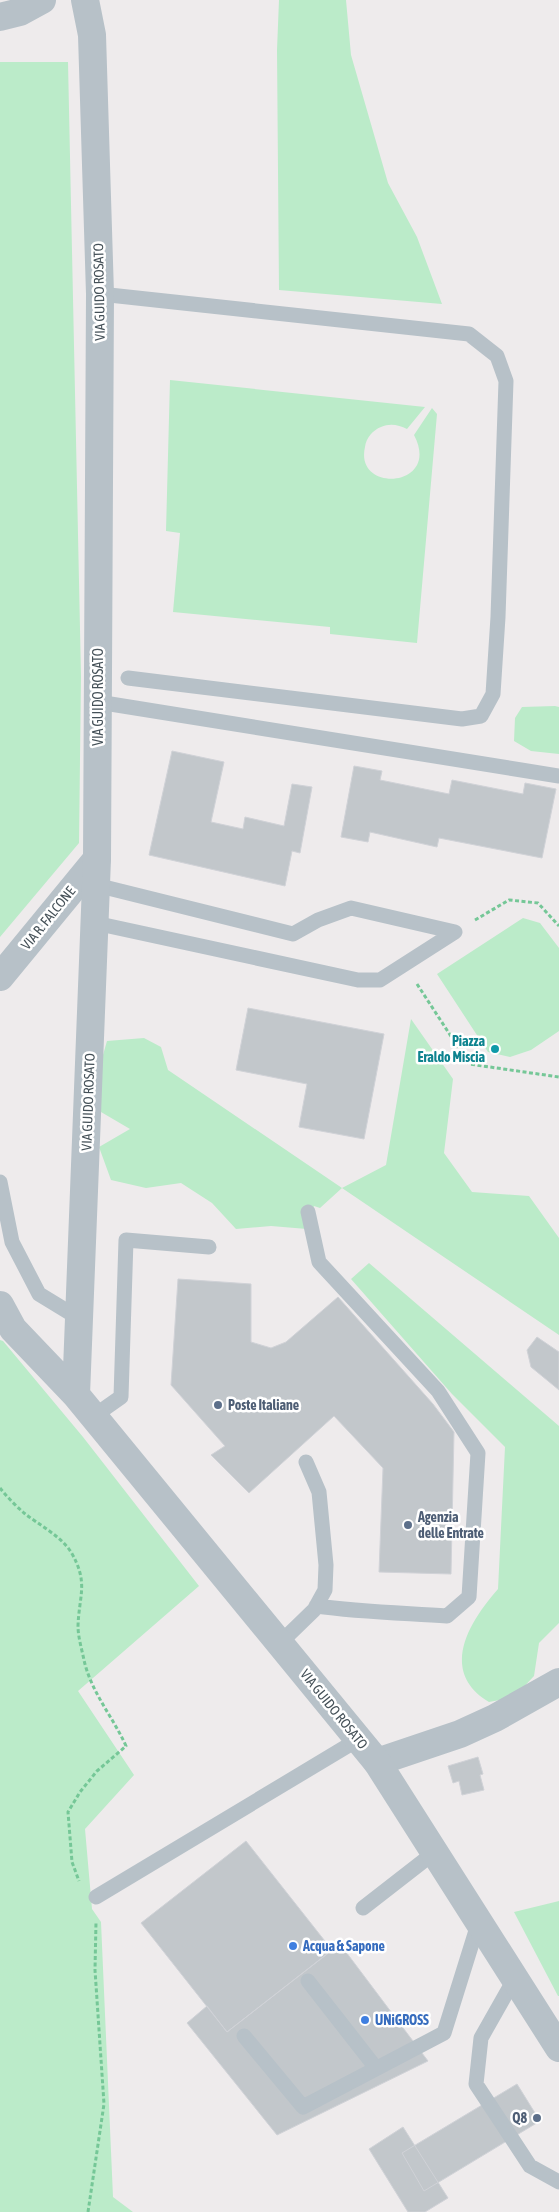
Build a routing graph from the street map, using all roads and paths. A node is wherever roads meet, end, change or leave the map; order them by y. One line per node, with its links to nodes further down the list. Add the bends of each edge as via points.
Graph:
1 (42, 0): 3 (street, via 20,12)
2 (85, 0): 4 (street, VIA GUIDO ROSATO, via 92,35)
3 (0, 17)
4 (100, 294): 5 (lane, via 469,334 498,356 506,381 493,694 482,716 462,719); 6 (street, VIA GUIDO ROSATO)
5 (128, 678)
6 (98, 702): 7 (lane); 8 (street, VIA GUIDO ROSATO)
7 (559, 776)
8 (96, 872): 9 (street, VIA GUIDO ROSATO); 11 (lane, via 293,934 318,920 352,908); 13 (street, VIA R. FALCONE)
9 (95, 924): 12 (lane, via 358,980 380,980); 19 (street, VIA GUIDO ROSATO)
10 (559, 926): 11 (path, via 538,904 509,900)
11 (455, 932): 12 (lane)
12 (403, 965): 14 (path, via 469,1064)
13 (0, 977)
14 (559, 1078)
15 (0, 1182): 19 (lane, via 12,1242 39,1294)
16 (308, 1212): 24 (lane, via 319,1262 438,1391 478,1453 469,1597 447,1616)
17 (209, 1247): 21 (lane, via 126,1240 121,1397)
18 (0, 1305): 20 (street, VIA GUIDO ROSATO, via 13,1329)
19 (80, 1319): 20 (street, VIA GUIDO ROSATO)
20 (76, 1395): 21 (street, VIA GUIDO ROSATO)
21 (94, 1416): 25 (street, VIA GUIDO ROSATO)
22 (306, 1462): 24 (lane, via 319,1492 326,1565 325,1590)
23 (0, 1488): 30 (path, via 70,1550 78,1566 82,1603 78,1627 84,1662 96,1693 116,1723 126,1746 97,1771 68,1812 72,1862 77,1879)
24 (316, 1606): 25 (lane)
25 (280, 1643): 27 (street, VIA GUIDO ROSATO)
26 (559, 1682): 28 (street, via 460,1734)
27 (359, 1739): 28 (street, VIA GUIDO ROSATO); 30 (lane)
28 (377, 1762): 29 (street, VIA GUIDO ROSATO)
29 (435, 1852): 31 (lane); 32 (street, VIA GUIDO ROSATO)
30 (96, 1897): 39 (path, via 95,1970 104,2104)
31 (363, 1908)
32 (479, 1922): 33 (street, VIA GUIDO ROSATO); 37 (lane, via 444,2033)
33 (515, 1978): 36 (street, VIA GUIDO ROSATO); 38 (lane, via 481,2038 476,2084 530,2166)
34 (308, 1981): 37 (lane)
35 (244, 2036): 37 (lane, via 303,2107)
36 (559, 2048)
37 (376, 2068)
38 (559, 2182)
39 (88, 2212)

